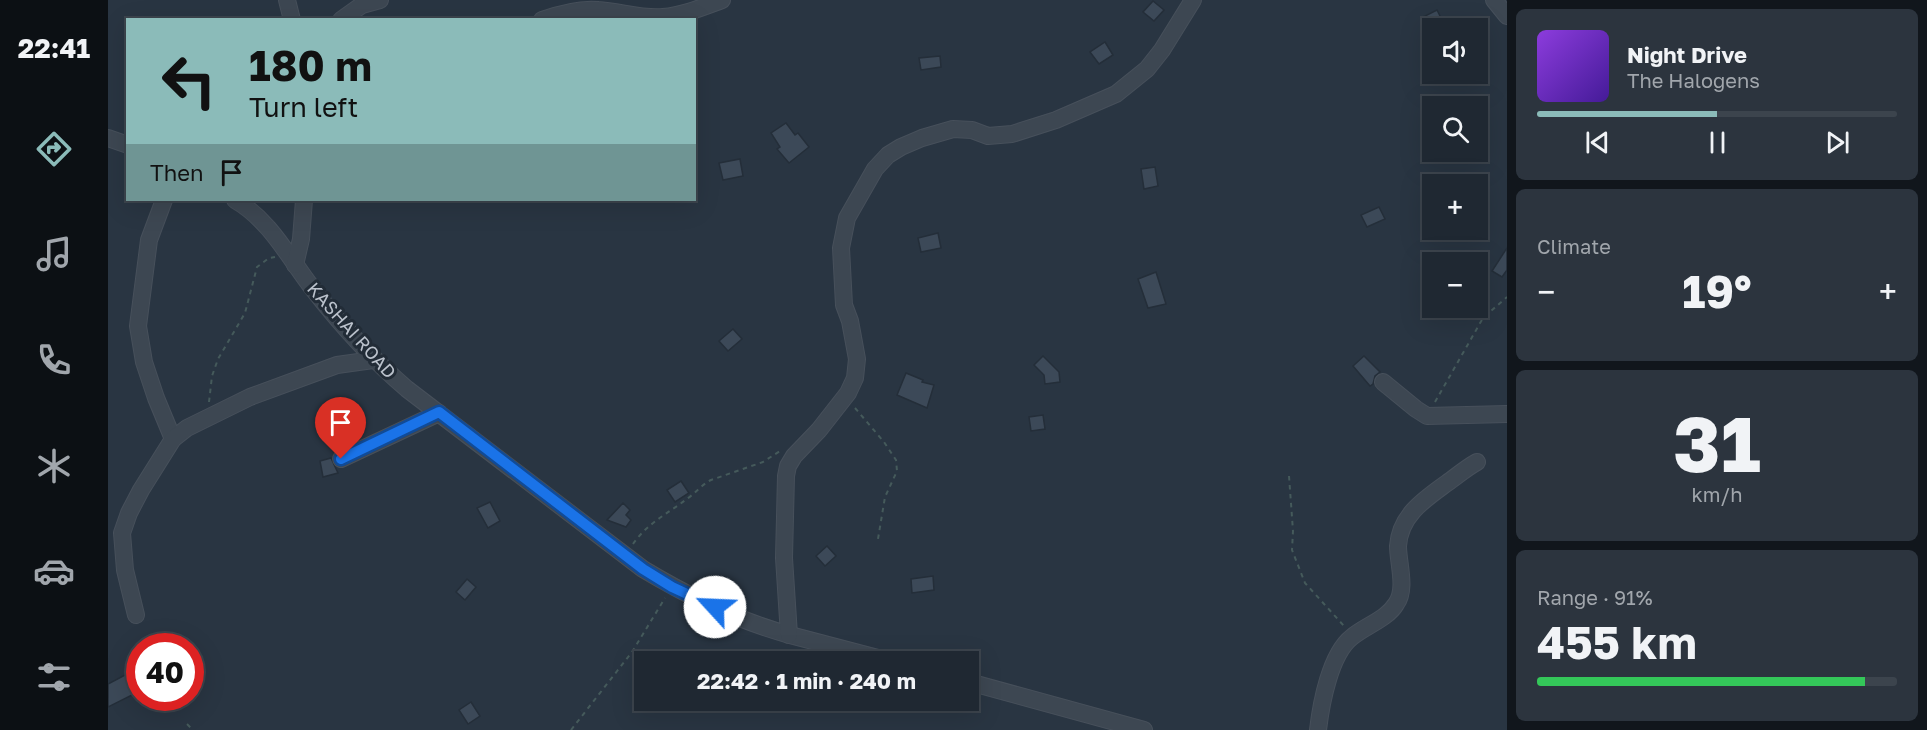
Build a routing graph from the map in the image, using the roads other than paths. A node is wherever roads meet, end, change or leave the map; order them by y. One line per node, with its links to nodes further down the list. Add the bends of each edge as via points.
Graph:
1 (287, 0): 7 (street)
2 (380, 0): 8 (street, via 362,5)
3 (722, 0): 9 (street, via 663,17 595,9)
4 (1193, 0): 24 (street, via 1152,63 1116,94 1012,134 988,136 972,129 953,129 922,138 894,151 875,169 847,218 843,233 843,305 857,359 855,378 844,398 788,466 784,558)
5 (1494, 0): 6 (street)
6 (1507, 16)
7 (292, 18)
8 (344, 18)
9 (547, 18)
10 (108, 138): 11 (street)
11 (126, 144)
12 (164, 201): 20 (street, via 148,240 138,326 144,362)
13 (236, 201): 15 (street, KASHAI ROAD, via 260,219)
14 (304, 201): 15 (street, via 301,239)
15 (293, 261): 16 (street, KASHAI ROAD)
16 (373, 360): 18 (street, KASHAI ROAD); 20 (street, via 337,365 250,398 187,428)
17 (1383, 382): 19 (street, via 1427,416)
18 (439, 412): 21 (street); 24 (street, KASHAI ROAD, via 625,556 672,587)
19 (1507, 414)
20 (173, 439): 23 (street, via 141,490 122,533 125,570)
21 (341, 459)
22 (1477, 462): 28 (street, via 1432,492 1401,529 1401,594 1391,610 1343,646 1320,710)
23 (136, 615)
24 (789, 635): 25 (street, KASHAI ROAD)
25 (850, 651)
26 (979, 685): 27 (street)
27 (1144, 730)
28 (1318, 730)

